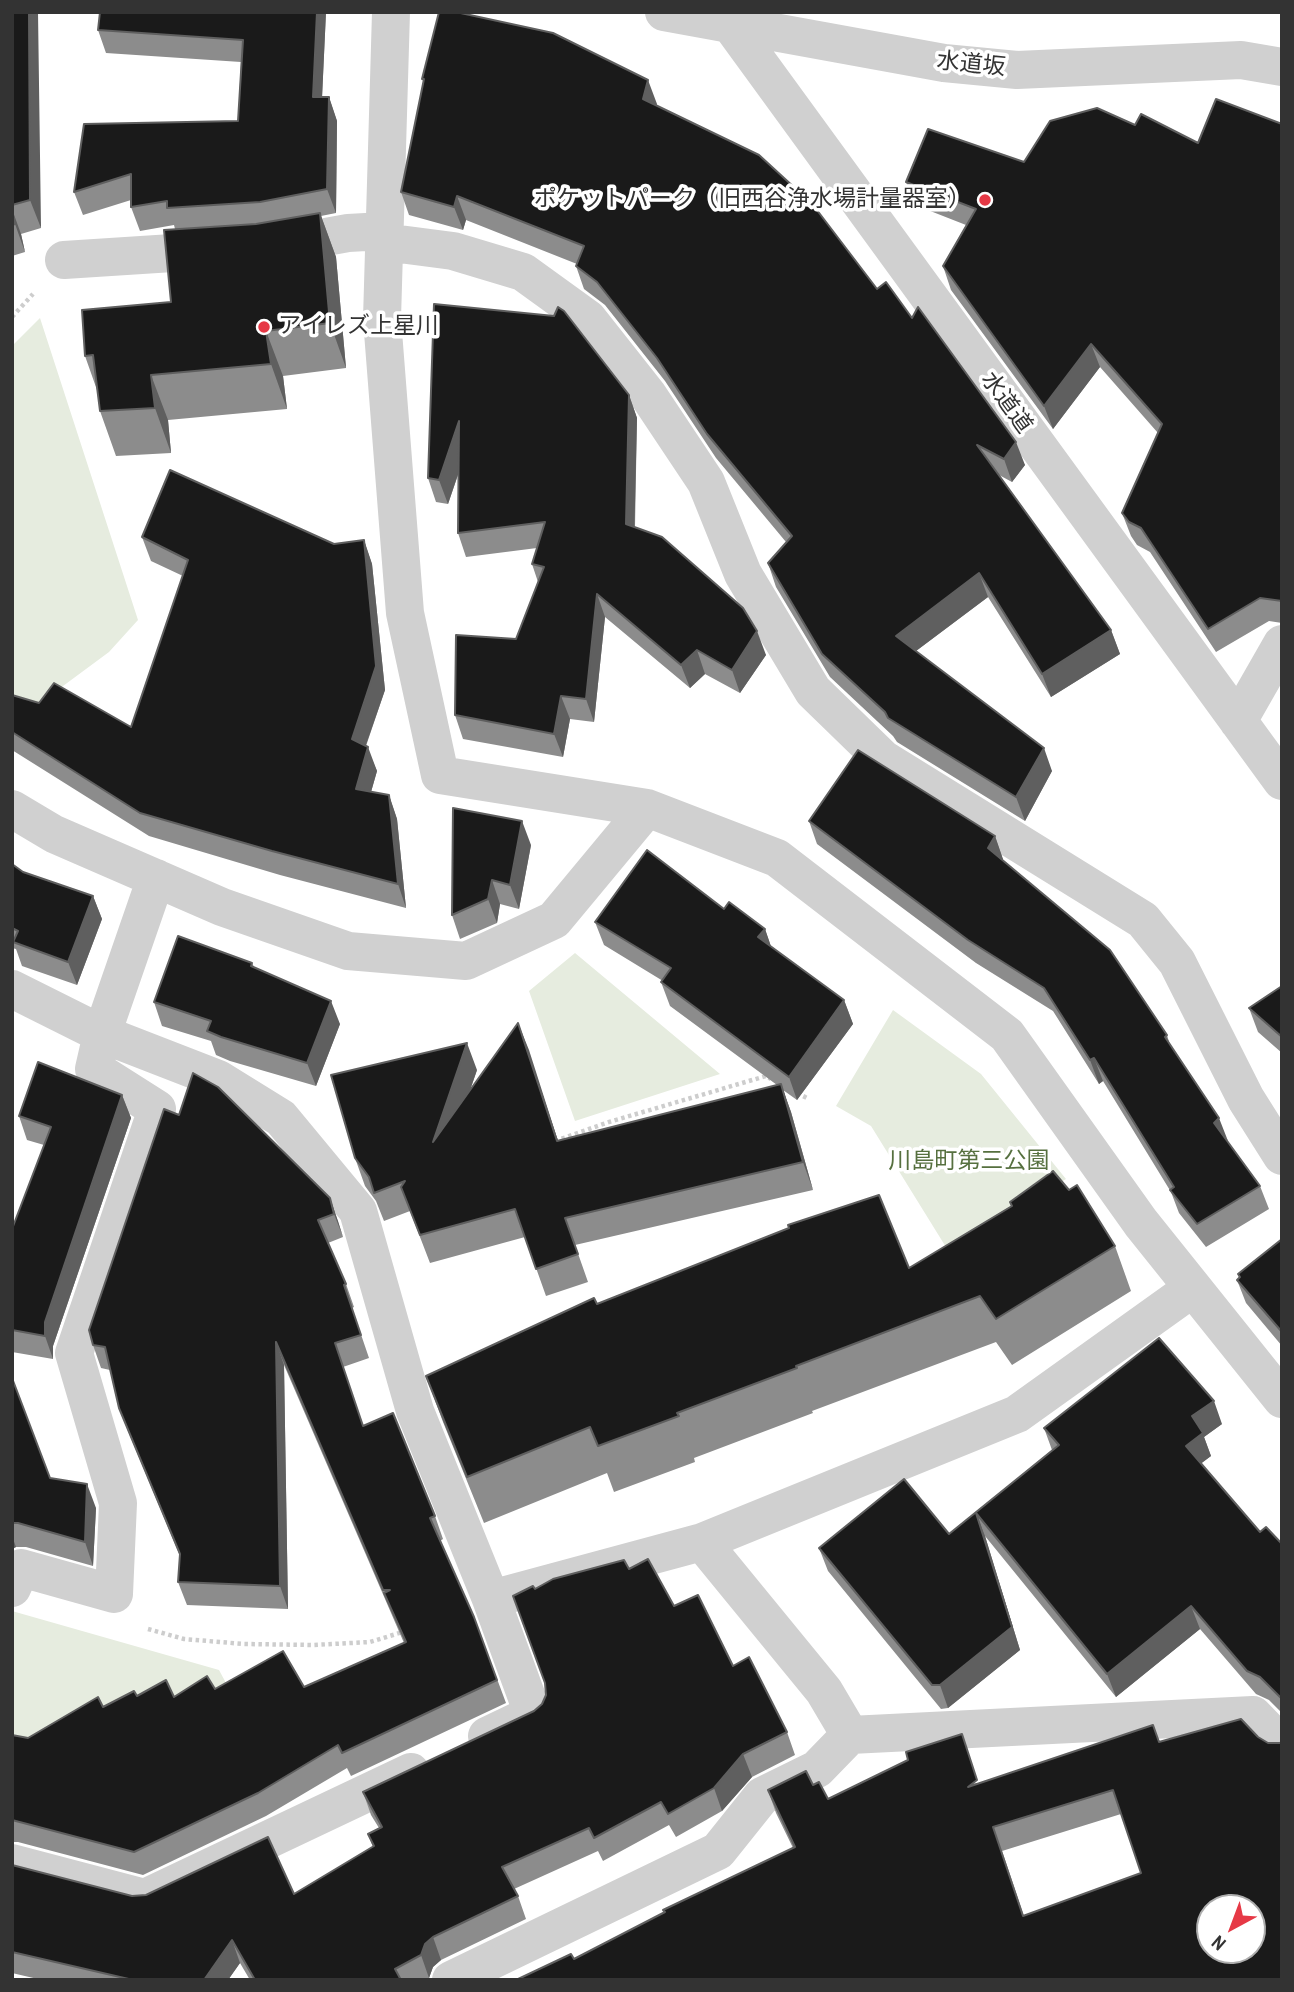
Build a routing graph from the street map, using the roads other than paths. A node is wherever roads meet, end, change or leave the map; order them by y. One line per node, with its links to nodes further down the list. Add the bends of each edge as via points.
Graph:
1 (391, 12): 5 (street)
2 (664, 12): 3 (street, 水道坂)
3 (729, 18): 4 (street, 水道坂, via 944,63 1017,70 1241,60); 8 (street, 水道道)
4 (1282, 67)
5 (384, 237): 6 (street, via 348,233 271,247); 10 (street, via 382,319 405,613 440,775); 15 (street, via 523,272 588,319 648,395 706,482 743,574 813,691 883,759 1143,920 1177,962 1246,1100)
6 (64, 260)
7 (1282, 644): 8 (street)
8 (1238, 721): 9 (street, 水道道)
9 (1282, 781)
10 (647, 808): 12 (street, via 554,920 466,961 348,951 222,907); 16 (street, via 777,858 1007,1035 1140,1223)
11 (12, 809): 12 (street, via 54,834)
12 (156, 878): 14 (street)
13 (12, 989): 14 (street)
14 (102, 1034): 19 (street, via 218,1079 281,1118 358,1211); 21 (street, via 94,1069 157,1109 74,1353 118,1503 114,1594 21,1569)
15 (1282, 1156)
16 (1193, 1288): 18 (street); 20 (street, via 1017,1414)
17 (452, 1393): 19 (street)
18 (1282, 1399)
19 (415, 1411): 22 (street)
20 (702, 1542): 22 (street); 23 (street, via 824,1690)
21 (12, 1588)
22 (491, 1599): 25 (street, via 533,1714 145,1898)
23 (850, 1735): 24 (street, via 1253,1715); 26 (street, via 817,1769 762,1796 718,1851)
24 (1282, 1745)
25 (12, 1863)
26 (451, 1980)

